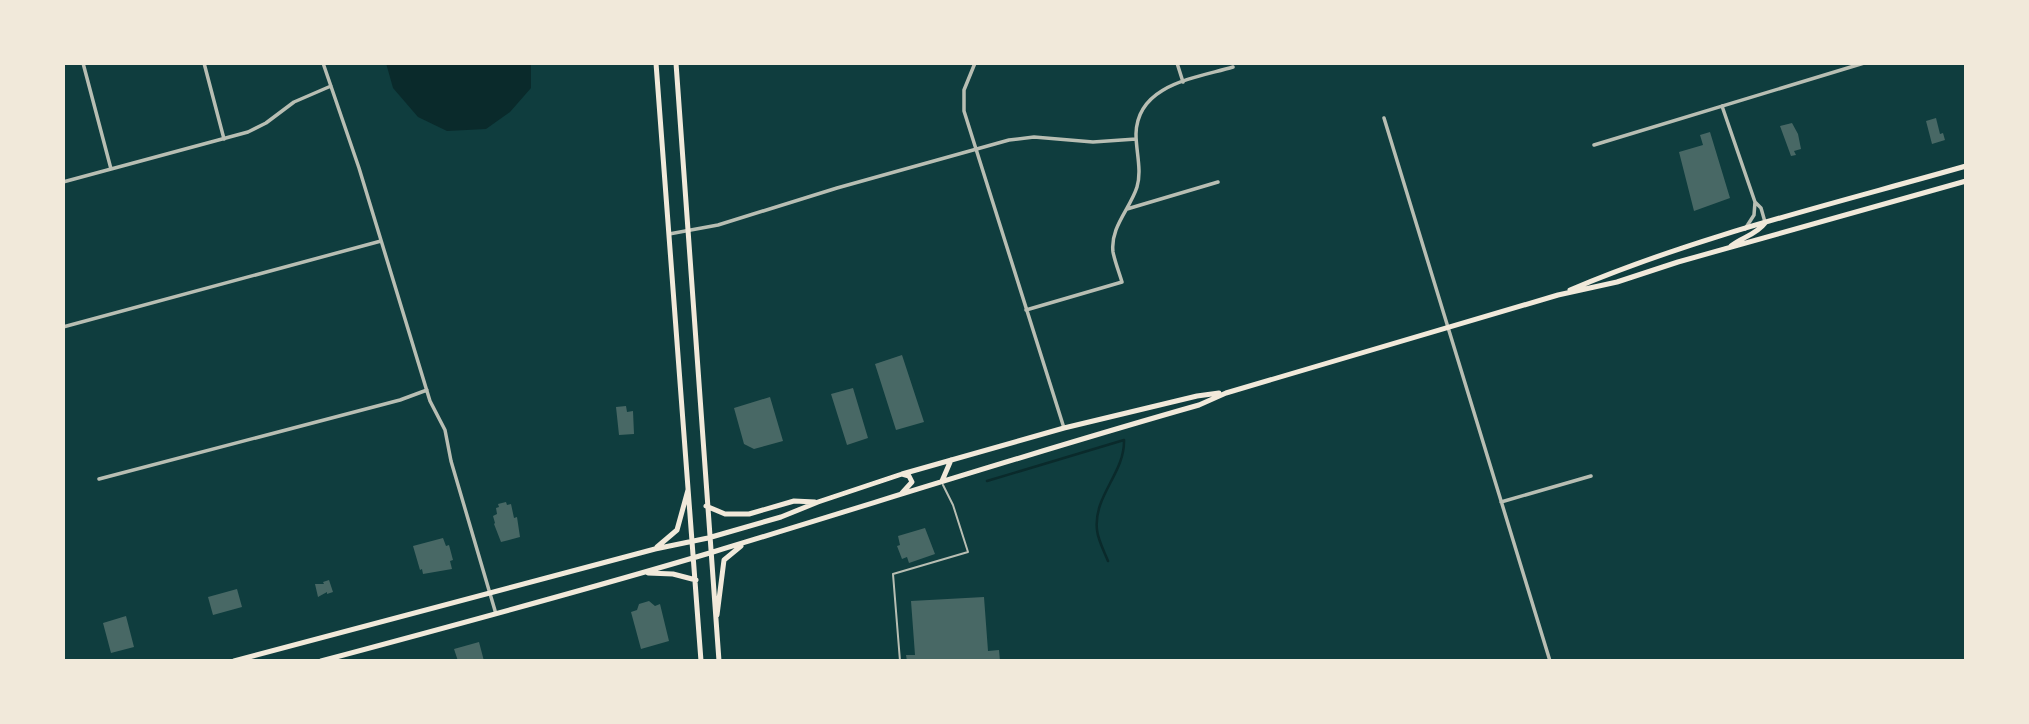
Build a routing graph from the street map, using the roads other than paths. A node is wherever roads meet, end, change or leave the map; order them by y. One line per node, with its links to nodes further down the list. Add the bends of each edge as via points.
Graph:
1 (83, 63): 19 (street)
2 (204, 63): 14 (street)
3 (323, 63): 11 (street)
4 (656, 63): 28 (main road)
5 (676, 63): 27 (main road)
6 (975, 63): 17 (street, via 966,79 963,100)
7 (1177, 63): 10 (street)
8 (1864, 63): 12 (street)
9 (1233, 68): 10 (street)
10 (1183, 82): 15 (street, via 1162,89 1148,101 1139,116)
11 (331, 86): 14 (street, via 294,102 258,128); 29 (street)
12 (1722, 106): 16 (street); 23 (street)
13 (1384, 118): 34 (street)
14 (224, 139): 19 (street)
15 (1136, 139): 17 (street, via 1093,142 1034,137); 24 (street, via 1138,181)
16 (1594, 145)
17 (975, 149): 27 (street); 32 (street)
18 (1966, 166): 25 (main road)
19 (111, 169): 21 (street)
20 (1966, 181): 30 (main road)
21 (63, 182)
22 (1218, 182): 24 (street)
23 (1755, 202): 25 (street); 26 (street, via 1754,215)
24 (1127, 209): 32 (street, via 1113,243 1122,282)
25 (1765, 223): 26 (main road); 30 (main road, via 1758,232)
26 (1745, 229): 31 (main road)
27 (689, 231): 28 (street); 47 (main road)
28 (669, 234): 43 (main road)
29 (381, 241): 33 (street); 35 (street)
30 (1728, 248): 31 (main road)
31 (1558, 295): 34 (main road)
32 (1026, 310): 37 (street)
33 (63, 327)
34 (1447, 328): 36 (main road); 46 (street)
35 (427, 390): 41 (street); 56 (street, via 445,430)
36 (1226, 393): 37 (main road); 42 (main road)
37 (1064, 428): 38 (main road)
38 (951, 460): 39 (main road); 42 (main road)
39 (902, 474): 44 (main road, via 912,482); 45 (main road)
40 (1591, 476): 46 (street)
41 (99, 479)
42 (942, 481): 44 (main road); 63 (lane, via 968,552 893,575)
43 (689, 487): 49 (main road); 51 (main road, via 677,530)
44 (900, 495): 50 (main road)
45 (818, 502): 47 (main road, via 794,501 749,514 725,514); 48 (main road)
46 (1501, 502): 64 (street)
47 (706, 506): 48 (main road)
48 (708, 538): 49 (main road); 52 (main road)
49 (693, 542): 51 (main road); 53 (main road)
50 (747, 542): 52 (main road); 58 (main road, via 724,560)
51 (655, 549): 56 (main road)
52 (709, 553): 53 (main road); 58 (main road)
53 (694, 557): 54 (main road); 55 (main road)
54 (638, 574): 55 (main road, via 673,574); 57 (main road)
55 (696, 580): 59 (main road)
56 (490, 594): 57 (street); 60 (main road)
57 (496, 614): 61 (main road)
58 (716, 628): 62 (main road)
59 (701, 660)
60 (234, 661)
61 (321, 661)
62 (719, 661)
63 (900, 661)
64 (1550, 661)

